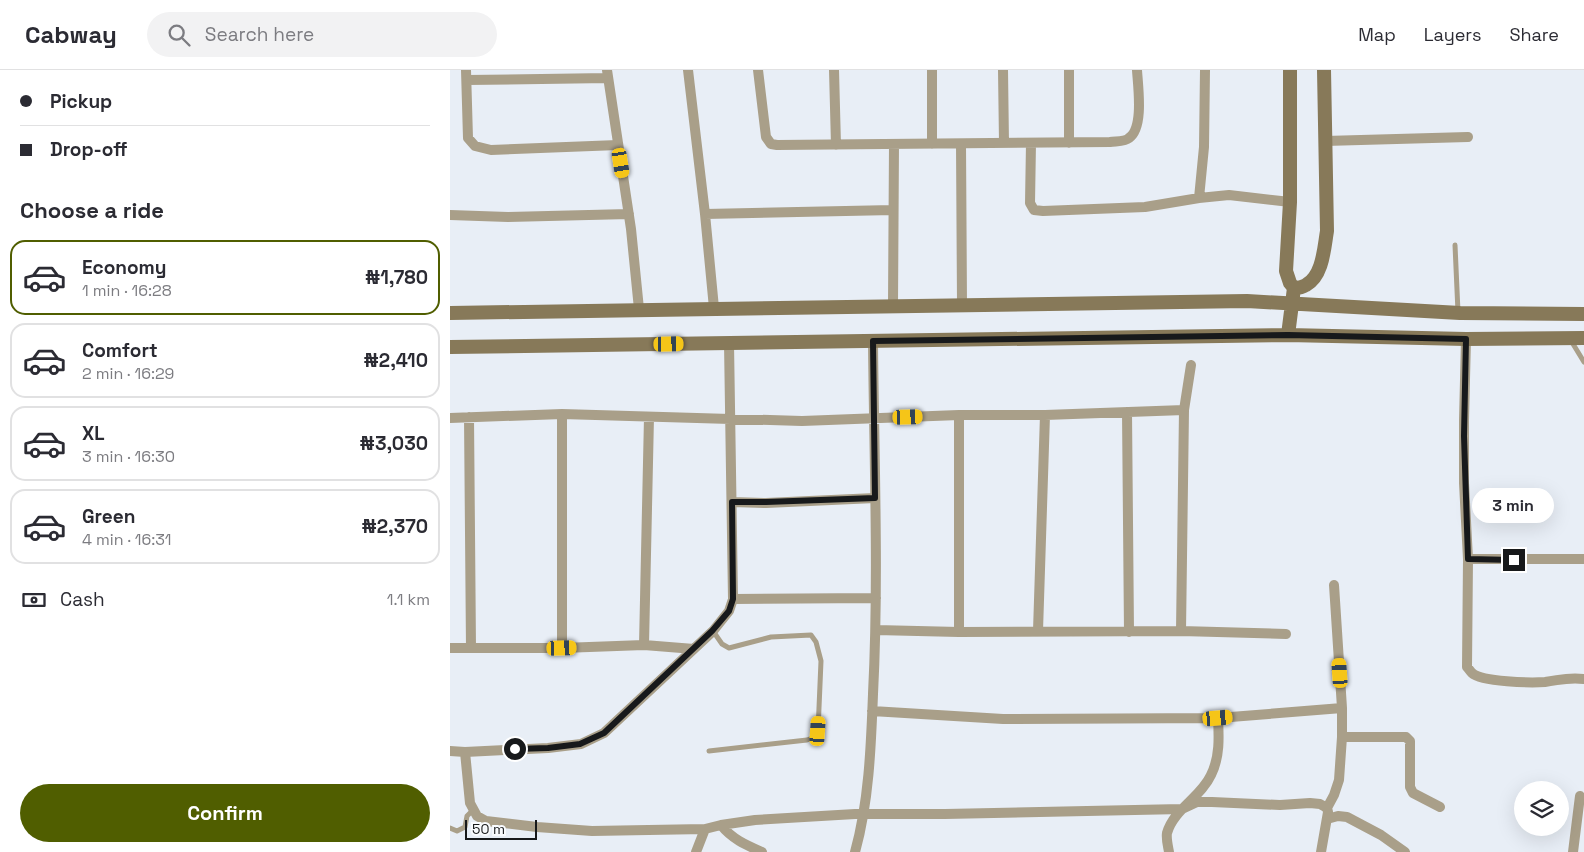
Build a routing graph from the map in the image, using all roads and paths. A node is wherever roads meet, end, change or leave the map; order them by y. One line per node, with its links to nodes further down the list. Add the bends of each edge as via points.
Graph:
1 (688, 70): 27 (street)
2 (758, 70): 21 (street, via 766,137 771,144)
3 (834, 70): 21 (street)
4 (932, 70): 19 (street)
5 (1003, 70): 15 (street)
6 (1069, 70): 17 (street)
7 (1138, 70): 17 (street, via 1139,123 1136,132 1128,140)
8 (1205, 70): 23 (street, via 1204,147)
9 (1290, 70): 24 (main road)
10 (1324, 70): 14 (main road)
11 (608, 74): 12 (street); 22 (street)
12 (466, 75): 22 (street, via 468,138 475,146 491,150)
13 (1468, 137): 14 (street)
14 (1325, 140): 30 (main road, via 1327,231 1322,257 1312,280 1305,286)
15 (1004, 143): 16 (street); 20 (street)
16 (1031, 143): 17 (street); 23 (street, via 1030,203 1034,210 1144,206)
17 (1069, 143)
18 (894, 144): 19 (street); 21 (street); 25 (street)
19 (932, 144): 20 (street)
20 (961, 144): 32 (street)
21 (836, 145)
22 (618, 146): 26 (street)
23 (1199, 198): 24 (street, via 1229,195)
24 (1290, 202): 30 (main road, via 1286,270)
25 (893, 210): 27 (street); 33 (street)
26 (629, 214): 28 (street); 35 (street)
27 (705, 214): 34 (street)
28 (450, 215)
29 (1455, 245): 37 (lane)
30 (1294, 288): 31 (main road)
31 (1292, 303): 32 (main road); 37 (main road); 39 (main road)
32 (962, 304): 33 (main road)
33 (893, 305): 34 (main road)
34 (714, 308): 35 (main road)
35 (639, 309): 36 (main road)
36 (450, 313)
37 (1458, 313): 38 (main road)
38 (1584, 314)
39 (1288, 335): 41 (main road); 42 (main road)
40 (1577, 338): 41 (main road); 45 (lane)
41 (1466, 339): 59 (street, via 1464,484)
42 (873, 341): 43 (main road); 55 (street)
43 (729, 343): 44 (main road); 56 (street)
44 (450, 347)
45 (1584, 362)
46 (1191, 365): 47 (street)
47 (1184, 410): 48 (street); 67 (street)
48 (1127, 412): 51 (street); 69 (street)
49 (562, 414): 52 (street); 53 (street); 74 (street)
50 (960, 415): 51 (street); 55 (street); 68 (street)
51 (1045, 415): 66 (street)
52 (469, 417): 54 (street); 73 (street)
53 (649, 417): 56 (street); 71 (street)
54 (450, 418)
55 (874, 418): 56 (street); 57 (street)
56 (731, 420): 58 (street)
57 (875, 498): 58 (street); 62 (street)
58 (732, 502): 63 (street)
59 (1468, 559): 60 (street); 76 (street, via 1466,655 1467,667 1472,673 1482,678 1517,682)
60 (1584, 559)
61 (1334, 585): 77 (street)
62 (876, 598): 63 (street); 64 (street)
63 (733, 599): 65 (street, via 729,611)
64 (876, 630): 68 (street); 78 (street)
65 (712, 631): 75 (street); 82 (lane, via 729,648 771,637 811,635 821,661 821,680 815,737)
66 (1038, 631): 68 (street); 69 (street)
67 (1181, 631): 69 (street); 70 (street)
68 (959, 632)
69 (1129, 632)
70 (1286, 634)
71 (644, 645): 74 (street); 75 (street)
72 (450, 648): 73 (street)
73 (471, 648): 74 (street)
74 (562, 648)
75 (694, 649): 83 (street, via 604,733 580,744)
76 (1584, 680)
77 (1342, 708): 79 (street); 80 (street)
78 (872, 711): 79 (street, via 1003,719); 89 (street)
79 (1218, 718): 87 (street, via 1219,744 1212,774 1201,791)
80 (1342, 737): 85 (street, via 1406,737 1410,741 1410,787 1413,793); 86 (street, via 1339,780)
81 (450, 751): 83 (street)
82 (709, 751)
83 (465, 752): 88 (street, via 470,803)
84 (1580, 796): 100 (street)
85 (1440, 807)
86 (1327, 808): 87 (street, via 1310,803 1197,802); 90 (street)
87 (1182, 809): 89 (street); 97 (street, via 1167,834)
88 (474, 810): 92 (lane, via 467,816 465,826 457,832); 93 (street, via 486,821 538,827 592,831)
89 (864, 814): 91 (street); 96 (street)
90 (1327, 819): 98 (street); 99 (street, via 1347,817)
91 (721, 825): 93 (street); 95 (street, via 739,841)
92 (450, 828)
93 (705, 829): 94 (street)
94 (696, 852)
95 (762, 852)
96 (855, 852)
97 (1169, 852)
98 (1321, 852)
99 (1405, 852)
100 (1573, 852)

